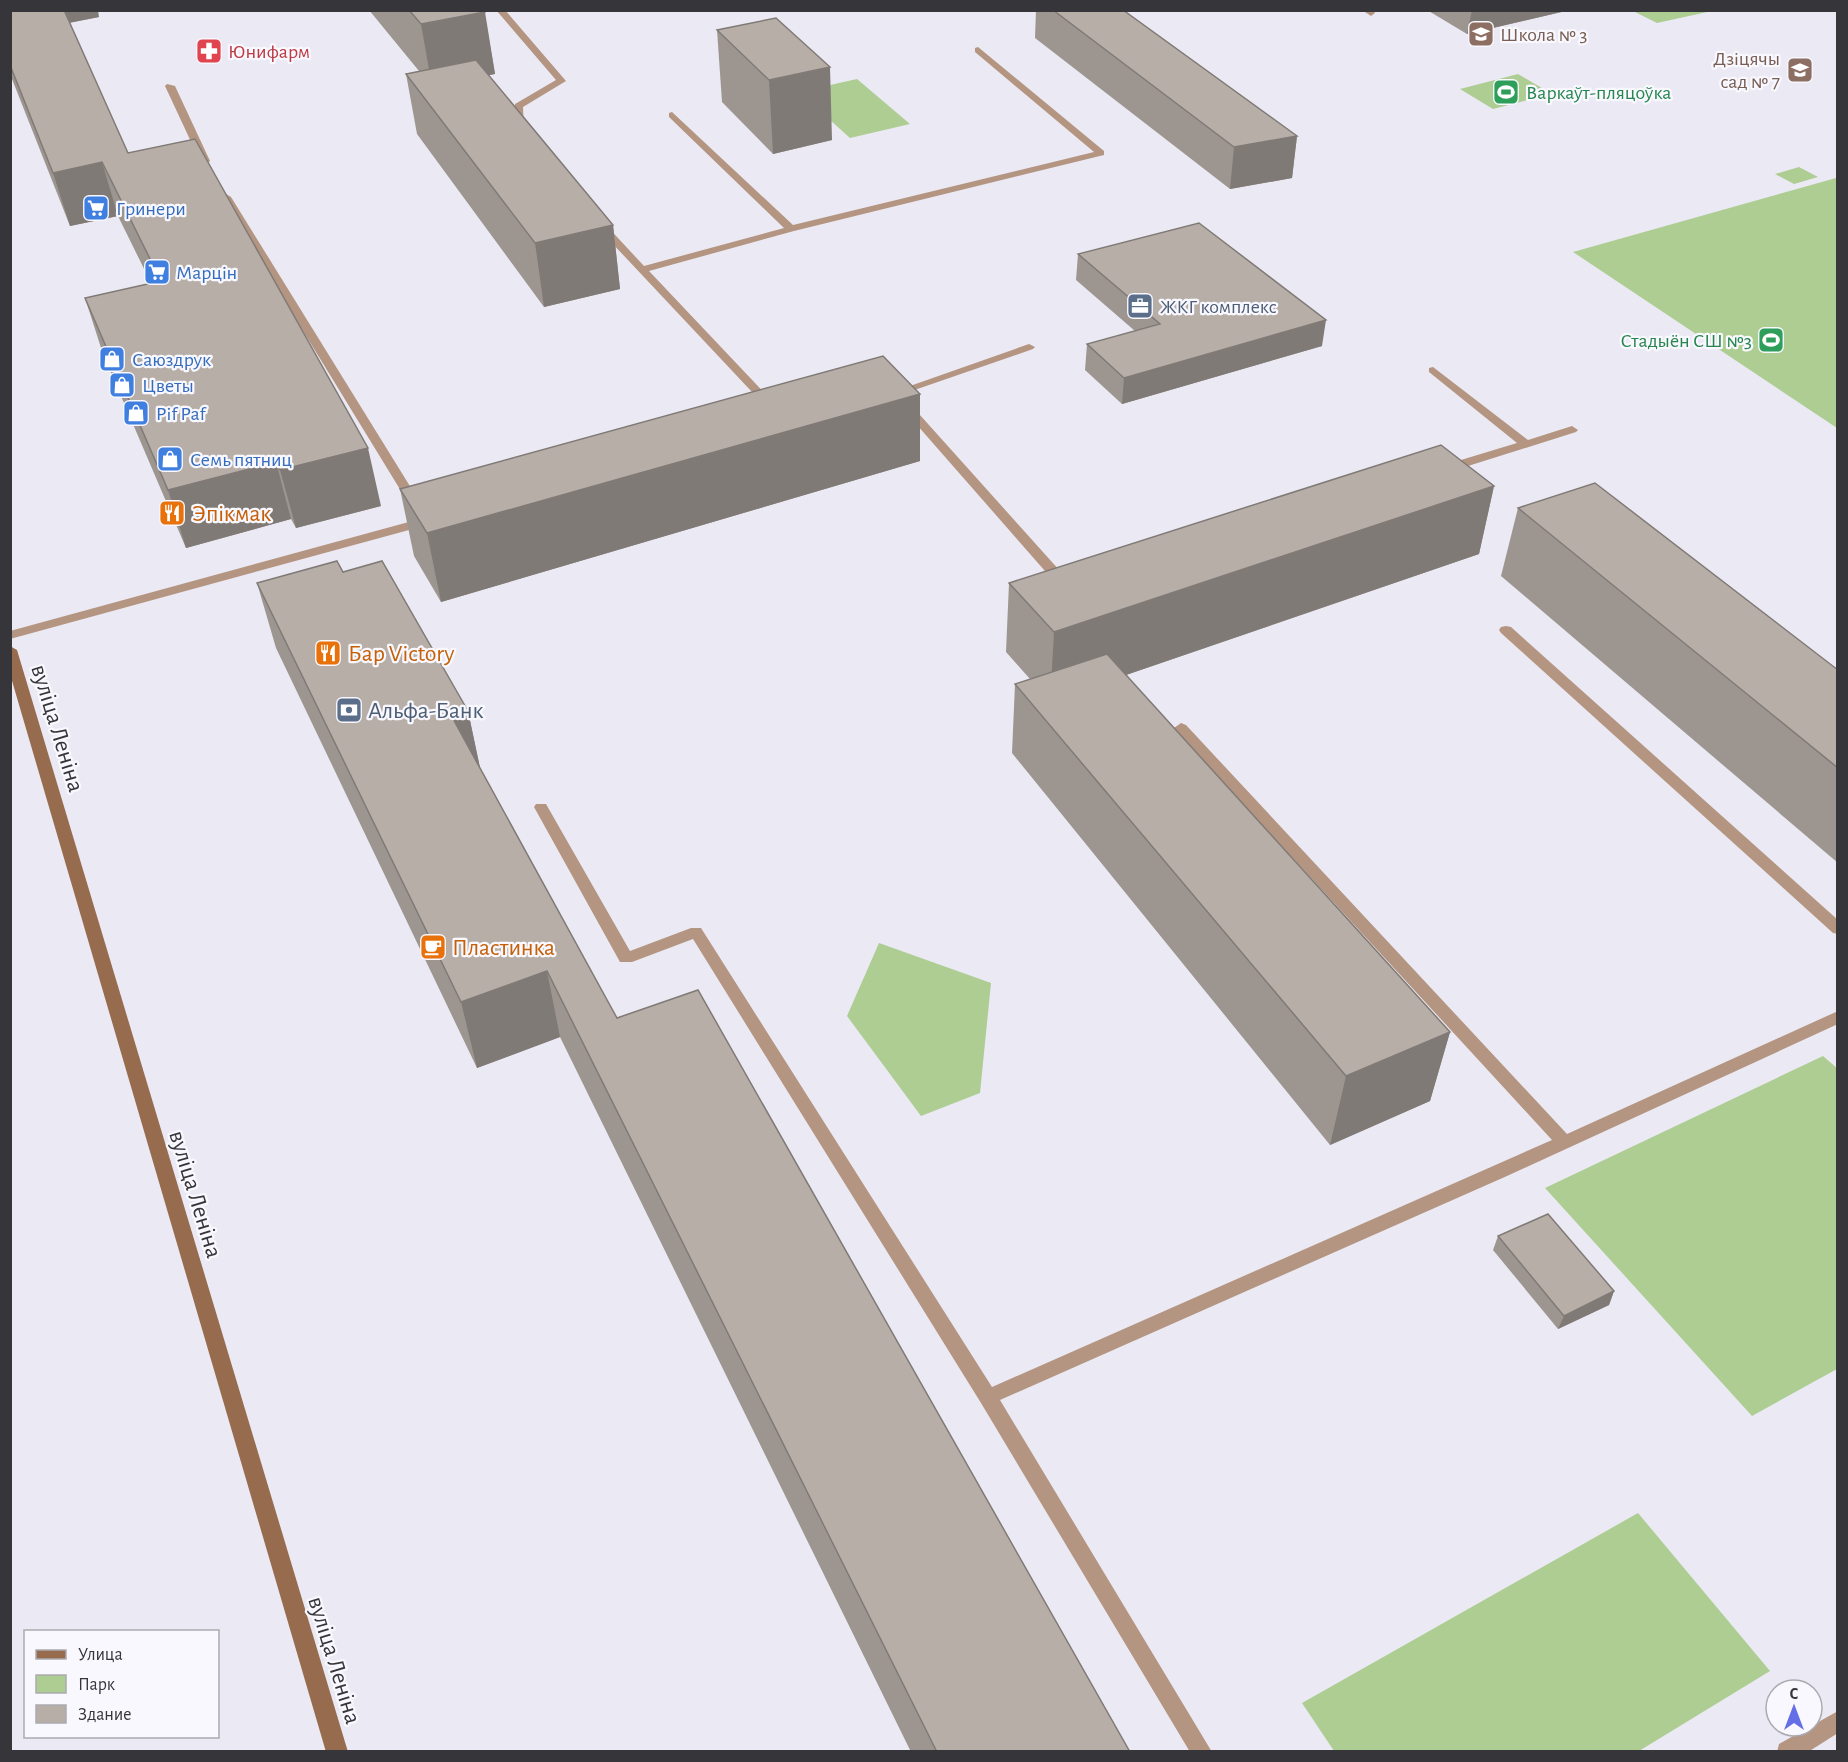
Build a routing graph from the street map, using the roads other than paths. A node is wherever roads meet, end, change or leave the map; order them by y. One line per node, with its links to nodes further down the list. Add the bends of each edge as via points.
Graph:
1 (500, 10): 5 (lane, via 561,81 518,106)
2 (978, 50): 9 (lane, via 1101,153)
3 (170, 86): 6 (lane)
4 (672, 115): 9 (lane)
5 (519, 138)
6 (208, 168)
7 (221, 188): 19 (lane, via 432,520)
8 (592, 217): 10 (lane)
9 (791, 229): 10 (lane)
10 (641, 270): 13 (lane)
11 (1029, 348): 17 (lane, via 890,395 1065,586)
12 (1433, 370): 15 (lane)
13 (778, 414)
14 (1572, 430): 15 (lane)
15 (1526, 444): 16 (lane)
16 (1435, 472)
17 (1077, 583)
18 (1506, 630): 23 (lane)
19 (10, 635)
20 (11, 658): 28 (main road, вуліца Леніна)
21 (1181, 728): 25 (lane)
22 (541, 807): 26 (lane, via 626,958 696,932)
23 (1838, 929)
24 (1838, 1017): 25 (lane)
25 (1564, 1142): 26 (lane)
26 (988, 1397): 29 (lane)
27 (1838, 1721): 30 (lane)
28 (337, 1752)
29 (1202, 1752)
30 (1787, 1752)

